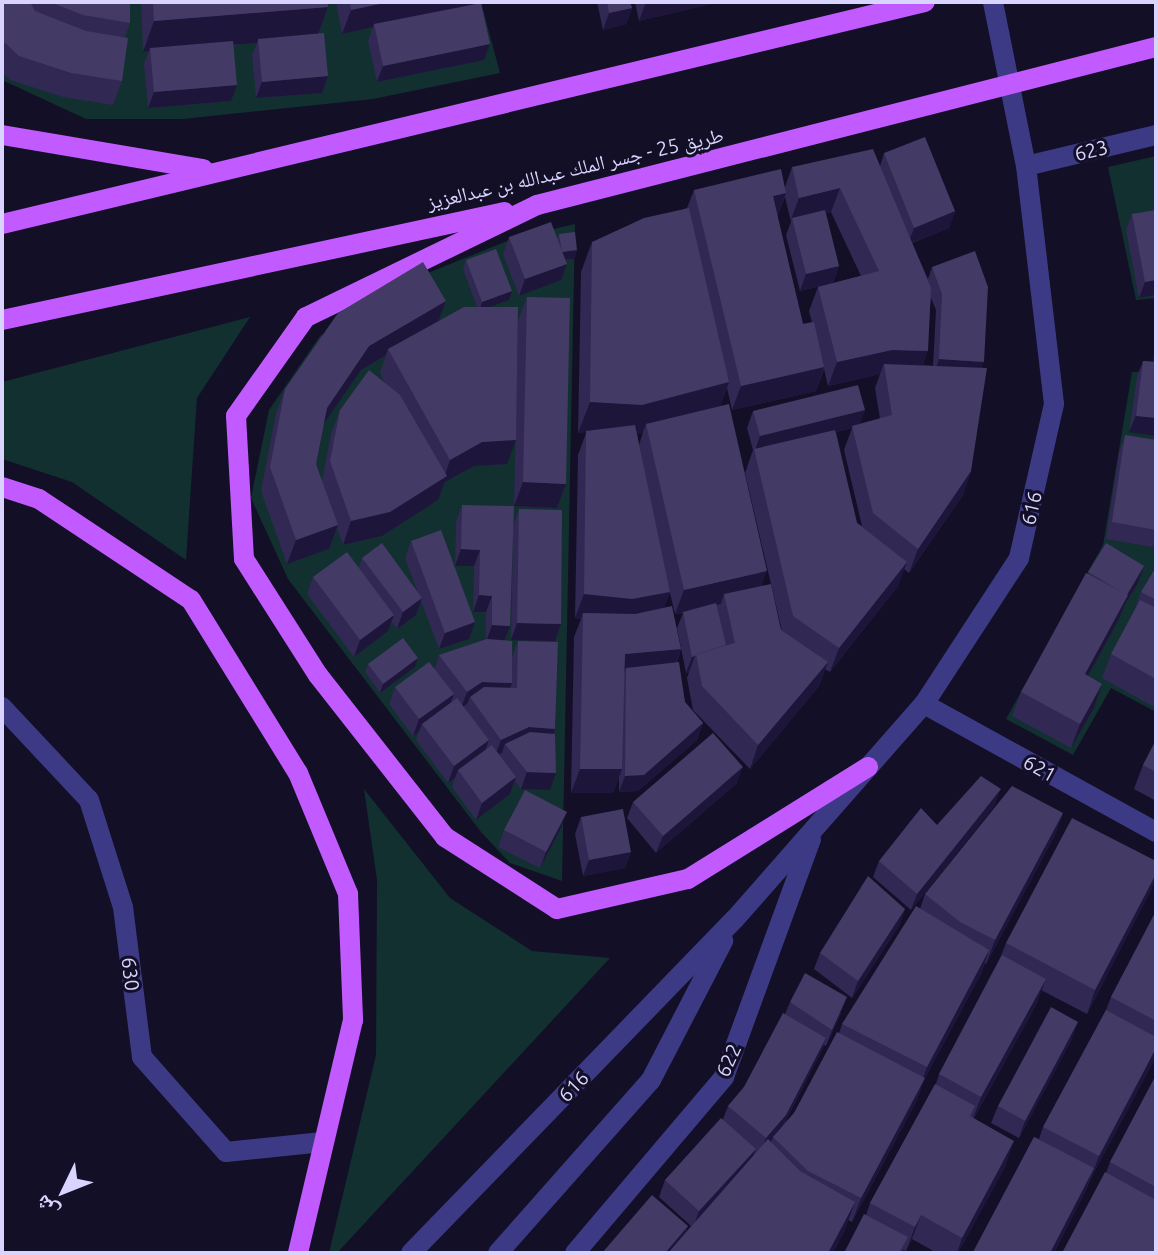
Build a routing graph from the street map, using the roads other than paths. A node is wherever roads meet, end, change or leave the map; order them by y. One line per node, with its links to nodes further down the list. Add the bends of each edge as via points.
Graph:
1 (925, 2): 7 (main road)
2 (993, 2): 6 (street, 616)
3 (1156, 47): 8 (main road, طريق 25 - جسر الملك عبدالله بن عبدالعزيز, bridge)
4 (2, 135): 7 (main road)
5 (1156, 135): 6 (street, 623)
6 (1026, 166): 12 (street, 616, via 1054,404 1019,558)
7 (211, 171): 9 (main road)
8 (537, 205): 10 (main road, طريق 25 - جسر الملك عبدالله بن عبدالعزيز); 14 (main road, via 306,317 236,416 244,559 318,675 445,837 557,909 688,879)
9 (2, 224)
10 (2, 320)
11 (2, 487): 18 (main road, via 39,499 191,600 298,773 348,894 353,1020)
12 (924, 704): 14 (street, 616); 16 (street, 621)
13 (2, 707): 18 (street, 630, via 89,800 123,907 142,1057 226,1152)
14 (868, 767): 15 (street, 616)
15 (815, 828): 17 (street, 616); 22 (street, 622, via 724,1077)
16 (1156, 832)
17 (734, 920): 20 (street, 616); 21 (street, 616, via 651,1080)
18 (322, 1142): 19 (main road)
19 (298, 1253)
20 (411, 1253)
21 (498, 1253)
22 (575, 1253)

